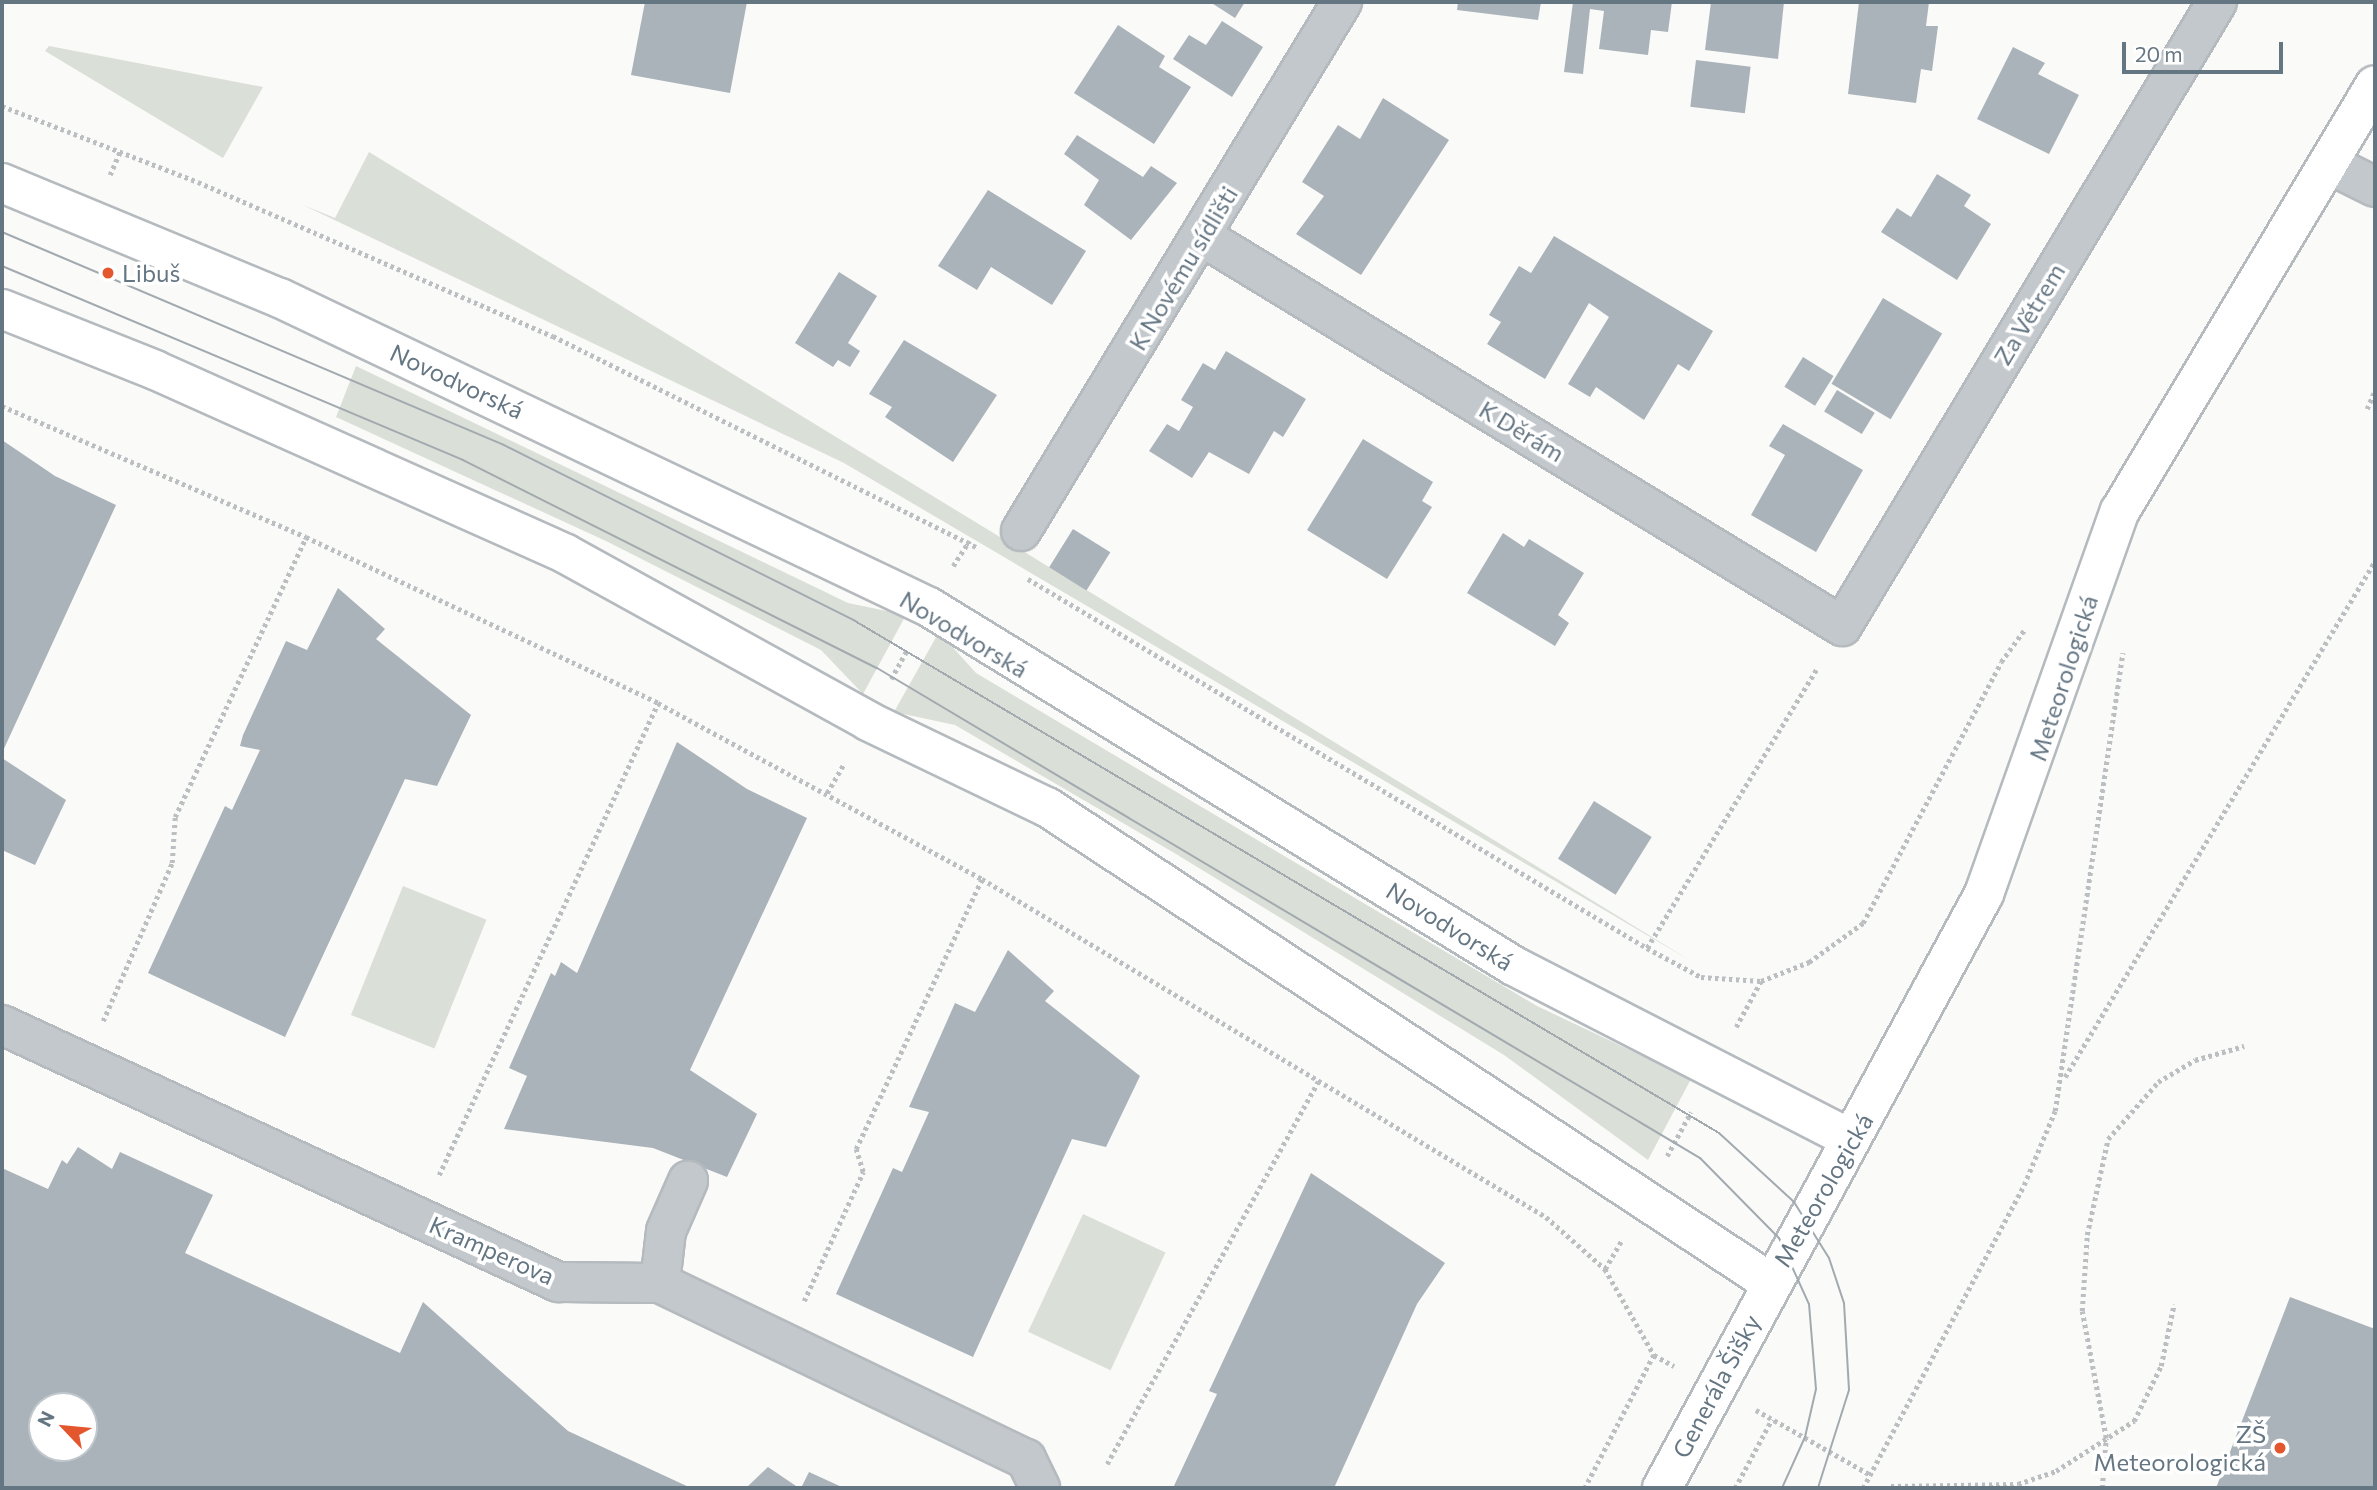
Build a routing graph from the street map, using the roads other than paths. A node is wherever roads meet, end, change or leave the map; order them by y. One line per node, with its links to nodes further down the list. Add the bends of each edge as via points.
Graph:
1 (1342, 2): 7 (street, K Novému sídlišti)
2 (2217, 2): 10 (street, Za Větrem)
3 (2375, 85): 4 (main road, Meteorologická)
4 (2329, 164): 6 (street); 12 (main road, Meteorologická, via 2120,511 1984,894 1905,1051)
5 (2, 183): 12 (main road, Novodvorská, via 281,298 929,607 1514,967 1716,1065)
6 (2375, 187)
7 (1203, 237): 9 (street, K Novému sídlišti); 10 (street, K Děrám)
8 (2, 309): 15 (main road, via 193,386 566,554 868,721 1047,807)
9 (1021, 531)
10 (1842, 626)
11 (2, 1025): 14 (street, Kramperova, via 558,1282)
12 (1850, 1139): 15 (main road, Meteorologická)
13 (688, 1181): 14 (street, via 666,1231)
14 (660, 1283): 16 (street, Kramperova)
15 (1771, 1283): 17 (main road, Generála Šišky)
16 (1033, 1474)
17 (1662, 1488)

